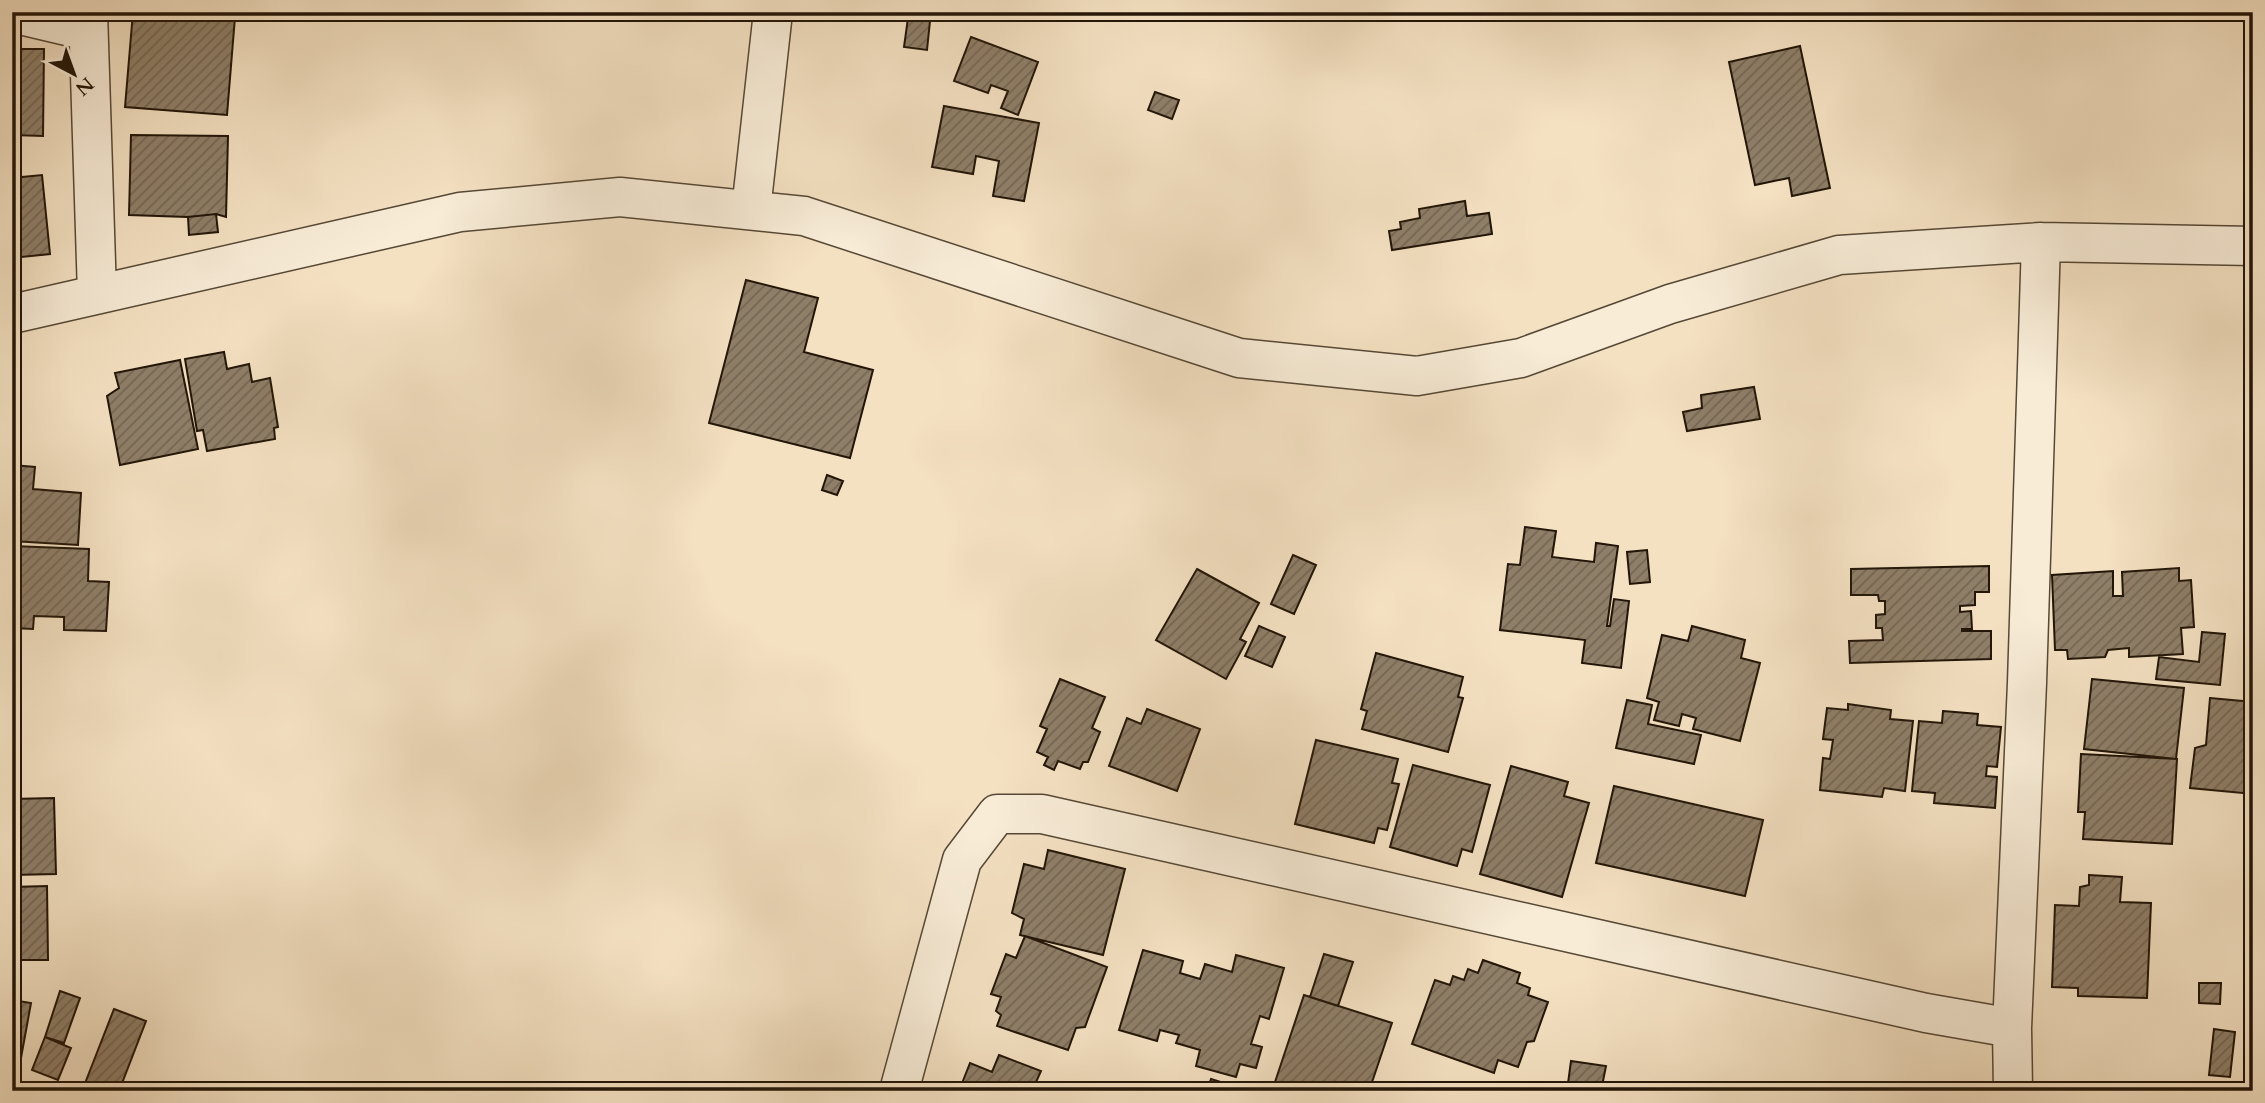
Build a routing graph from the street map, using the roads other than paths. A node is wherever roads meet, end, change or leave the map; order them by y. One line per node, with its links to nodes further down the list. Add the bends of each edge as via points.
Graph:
1 (773, 12): 4 (street)
2 (12, 13): 3 (street)
3 (88, 22): 7 (street)
4 (751, 210): 5 (street, via 804,216 1239,358 1417,376 1521,358 1670,304 1839,255); 7 (street, via 620,197 460,212)
5 (2041, 242): 6 (street); 9 (street)
6 (2253, 246)
7 (97, 294): 8 (street)
8 (12, 314)
9 (2012, 1028): 10 (street, via 1926,1013 1042,814 998,814 962,860); 11 (street)
10 (899, 1091)
11 (2013, 1091)

